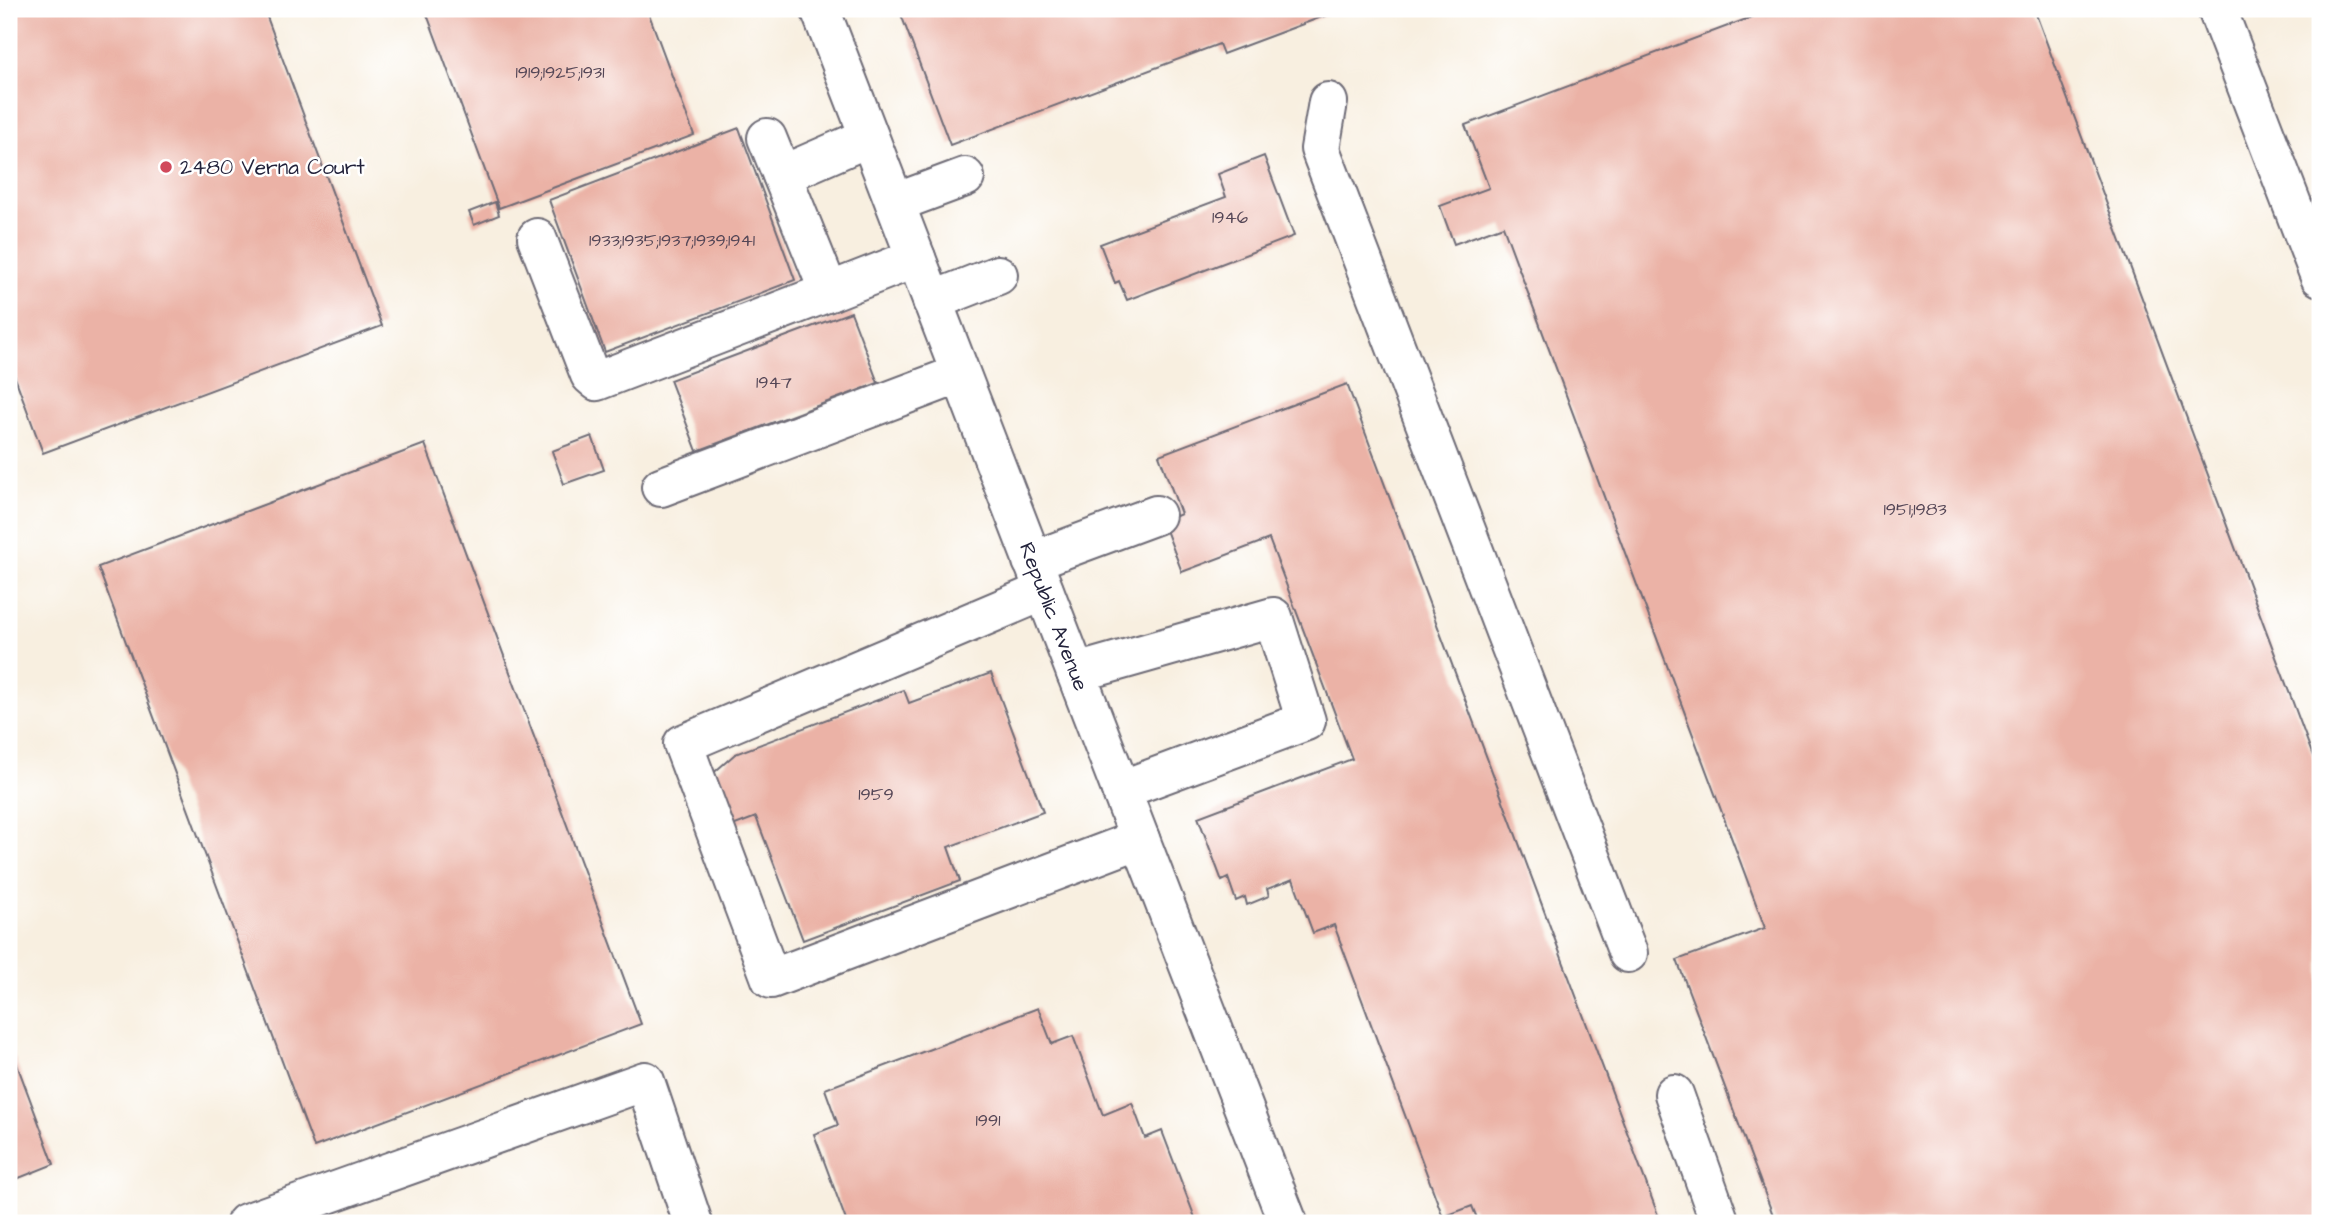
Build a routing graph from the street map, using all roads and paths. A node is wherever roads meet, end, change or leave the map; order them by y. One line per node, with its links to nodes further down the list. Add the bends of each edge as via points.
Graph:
1 (820, 9): 4 (street, Republic Avenue)
2 (2217, 9): 12 (street)
3 (1328, 102): 22 (street, via 1320,149)
4 (869, 137): 6 (street); 8 (street, Republic Avenue)
5 (767, 138): 6 (street)
6 (782, 175): 13 (street)
7 (965, 177): 8 (street)
8 (895, 203): 10 (street, Republic Avenue)
9 (537, 238): 13 (street, via 590,375 597,381)
10 (916, 258): 13 (street); 14 (street, Republic Avenue)
11 (998, 275): 14 (street)
12 (2320, 277)
13 (829, 292)
14 (932, 301): 15 (street, Republic Avenue)
15 (960, 374): 16 (street); 18 (street, Republic Avenue)
16 (661, 487)
17 (1156, 514): 18 (street)
18 (1038, 576): 19 (street, Republic Avenue); 21 (street, via 684,744 771,979)
19 (1076, 673): 20 (street, Republic Avenue); 20 (street, via 1273,617 1306,721)
20 (1121, 790): 21 (street, Republic Avenue)
21 (1140, 839): 26 (street, Republic Avenue)
22 (1628, 953)
23 (1674, 1094): 27 (street)
24 (246, 1223): 25 (street, via 645,1081)
25 (693, 1223)
26 (1288, 1223)
27 (1720, 1223)

